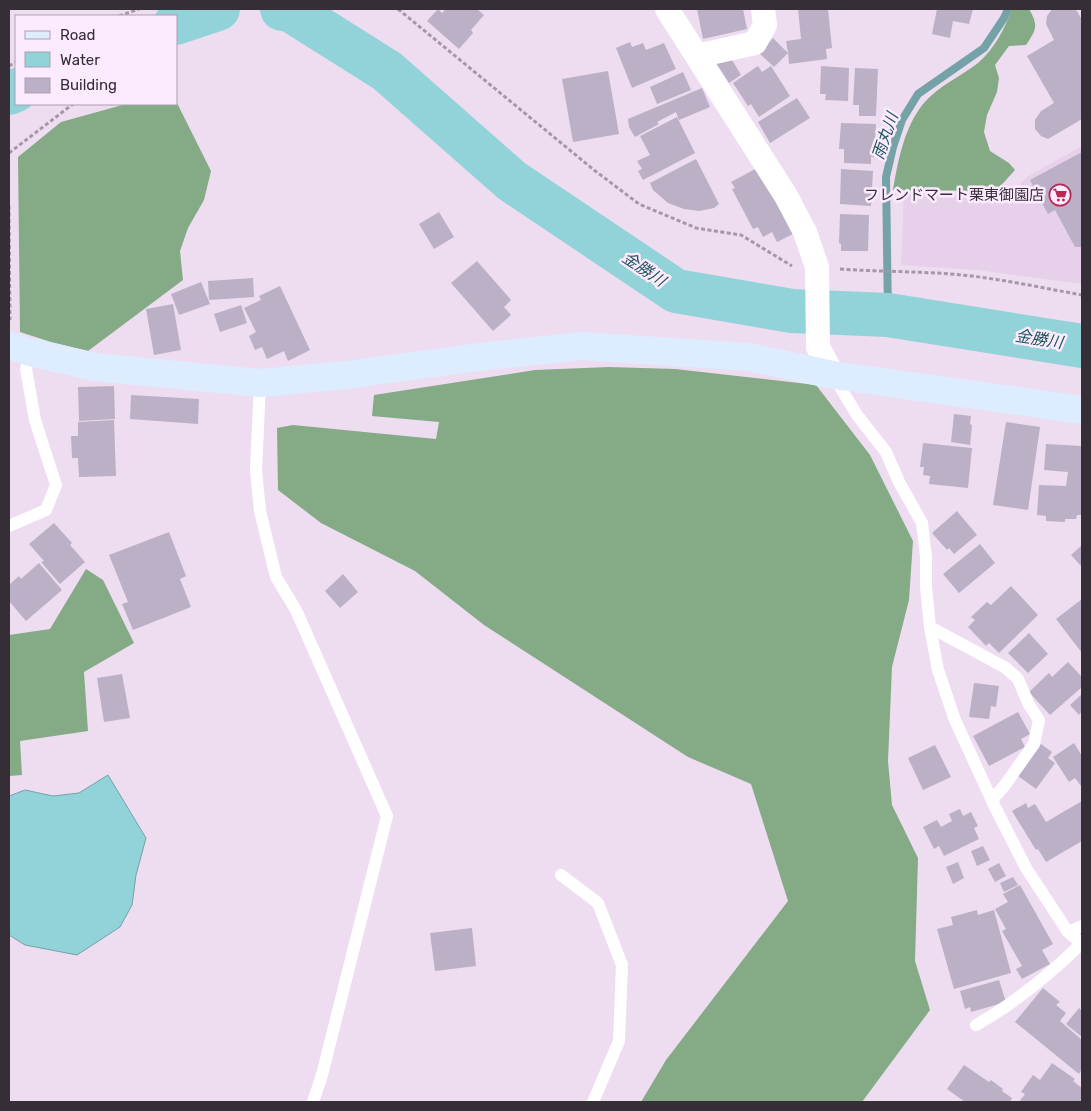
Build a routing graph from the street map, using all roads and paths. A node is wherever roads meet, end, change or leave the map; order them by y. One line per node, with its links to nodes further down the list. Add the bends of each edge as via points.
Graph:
1 (139, 9): 5 (path)
2 (398, 9): 10 (path, via 639,204 696,228 742,235)
3 (666, 9): 6 (street)
4 (763, 9): 6 (street, via 764,25 755,43)
5 (122, 15)
6 (697, 56): 14 (street, via 786,196 805,232 817,267 818,347)
7 (72, 105): 8 (path)
8 (9, 153)
9 (9, 206): 13 (path)
10 (791, 266)
11 (876, 272): 12 (path, via 963,275)
12 (1082, 295)
13 (16, 348): 15 (street, via 95,367); 17 (lane, via 26,369 35,420 56,485 46,510)
14 (833, 374): 15 (street, via 749,357 582,346); 16 (street); 18 (lane, via 857,415 886,452 922,523)
15 (260, 383): 25 (lane, via 256,470 260,511 276,577 296,610 387,816)
16 (1082, 410)
17 (9, 526)
18 (930, 627): 19 (lane, via 938,670 956,720); 19 (lane, via 1006,668 1018,679 1039,720 1034,744)
19 (992, 800): 22 (lane, via 1026,868)
20 (561, 875): 26 (lane, via 598,903 622,965 619,1041)
21 (1082, 926): 22 (lane)
22 (1068, 932): 23 (lane)
23 (1082, 944): 24 (lane, via 1032,988)
24 (976, 1025)
25 (313, 1102)
26 (593, 1102)

